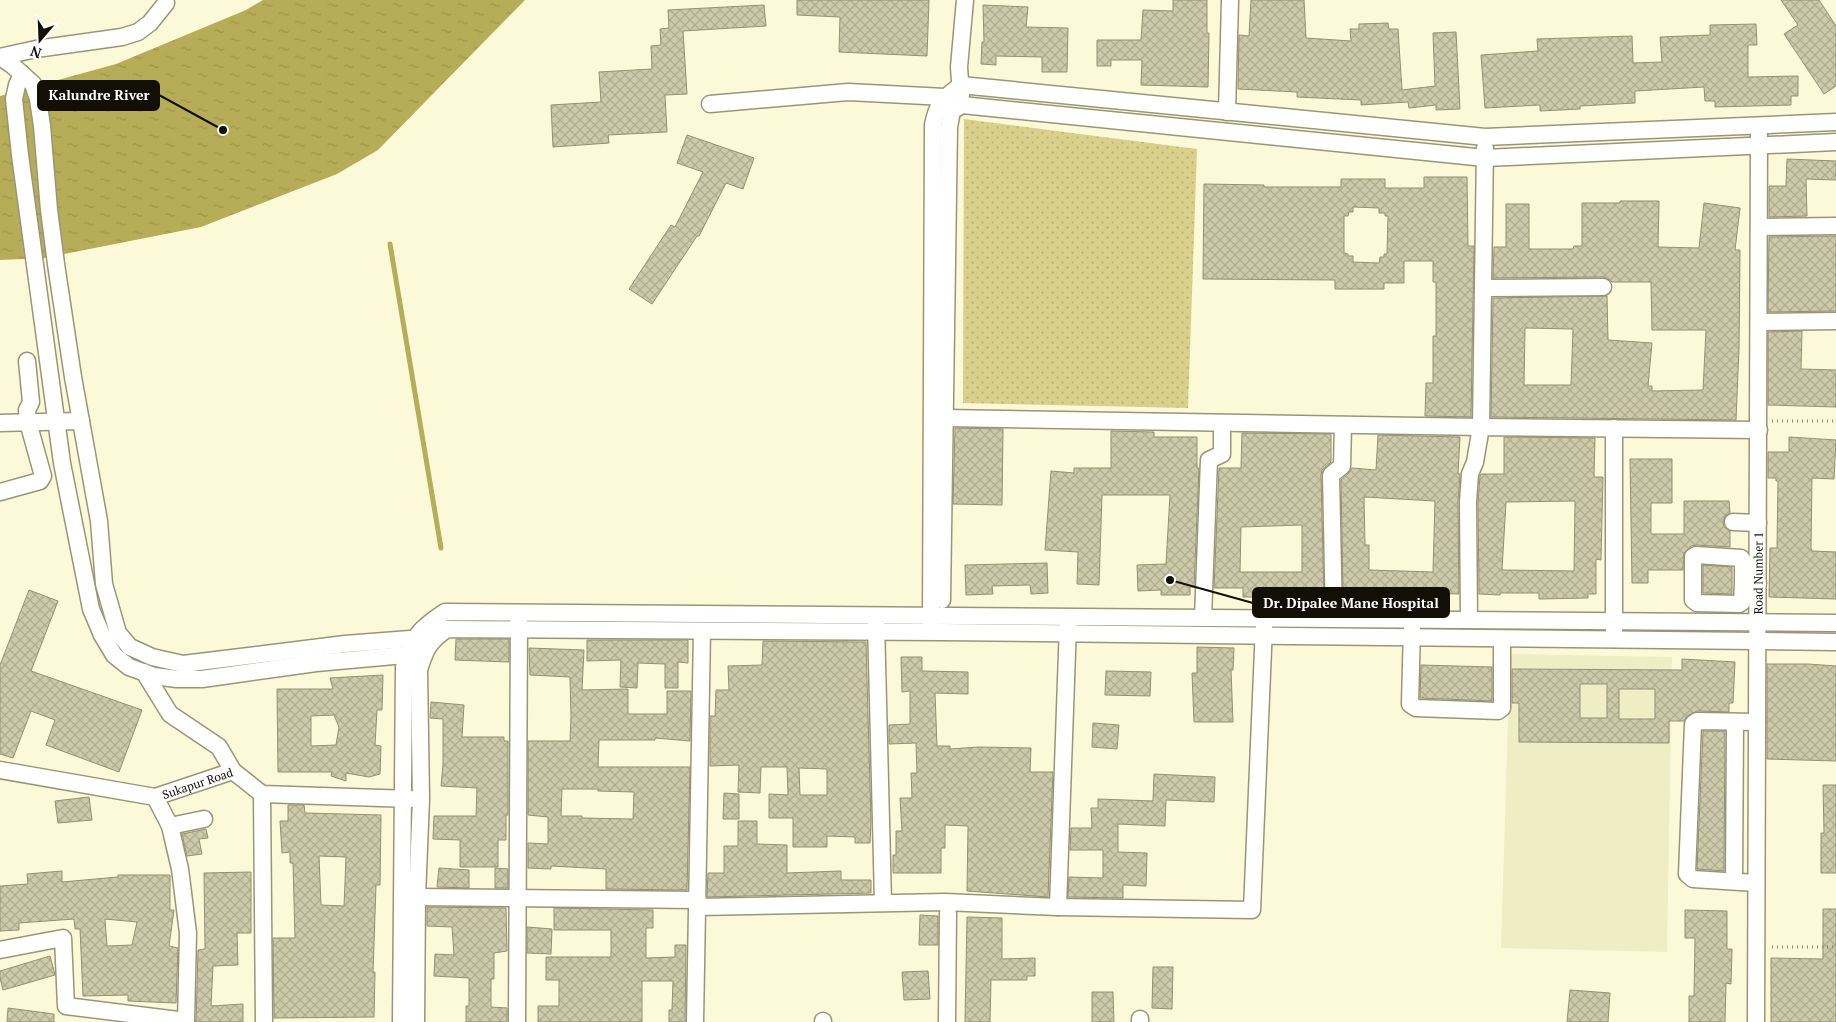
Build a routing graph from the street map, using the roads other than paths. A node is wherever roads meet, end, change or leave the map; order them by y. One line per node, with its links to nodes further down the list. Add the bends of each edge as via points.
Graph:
1 (964, 0): 6 (street)
2 (1230, 0): 11 (street)
3 (166, 3): 4 (street, via 150,24 138,32)
4 (0, 57): 5 (street, via 12,65)
5 (24, 81): 27 (street, via 38,99 49,210); 29 (street, via 14,99)
6 (960, 85): 7 (street); 8 (street); 10 (street)
7 (945, 97): 9 (street, via 848,92); 52 (street, via 937,107 934,125)
8 (1088, 98): 11 (street); 12 (street)
9 (710, 104)
10 (962, 105): 12 (street); 26 (street, via 952,111 949,127)
11 (1227, 112): 15 (street)
12 (1086, 117): 18 (street)
13 (1836, 122): 14 (street)
14 (1759, 126): 15 (street); 17 (street, Road Number 1)
15 (1485, 137): 18 (street)
16 (1836, 142): 17 (street)
17 (1760, 146): 18 (street); 20 (street, Road Number 1)
18 (1485, 158): 22 (street)
19 (1836, 226): 20 (street)
20 (1760, 227): 24 (street, Road Number 1)
21 (1603, 287): 22 (street)
22 (1483, 288): 34 (street)
23 (1836, 320): 24 (street)
24 (1759, 322): 33 (street, Road Number 1)
25 (27, 361): 28 (street, via 31,402 26,410)
26 (945, 418): 31 (street); 52 (street)
27 (82, 421): 29 (street); 60 (street, via 99,521 104,584 118,633 130,648 183,664)
28 (28, 422): 29 (street); 30 (street); 36 (street, via 43,476 40,481)
29 (56, 422): 66 (street, via 91,609 114,655 129,667)
30 (0, 423)
31 (1222, 423): 32 (street); 44 (street, via 1222,454 1209,460)
32 (1343, 425): 34 (street); 46 (street, via 1342,466 1331,475)
33 (1759, 426): 35 (street); 38 (street, Road Number 1)
34 (1481, 427): 35 (street); 48 (street, via 1470,474 1468,502)
35 (1614, 428): 49 (street)
36 (0, 492)
37 (1733, 522): 38 (street)
38 (1758, 523): 40 (street, Road Number 1)
39 (1713, 550): 40 (street)
40 (1758, 551): 50 (street, Road Number 1, via 1750,583)
41 (519, 612): 42 (street); 53 (street); 60 (street, via 445,612 424,625)
42 (876, 615): 52 (street); 55 (street)
43 (1068, 617): 44 (street); 52 (street); 56 (street)
44 (1203, 618): 45 (street)
45 (1264, 618): 46 (street); 57 (street)
46 (1334, 619): 47 (street)
47 (1412, 620): 48 (street); 59 (street)
48 (1469, 620): 49 (street)
49 (1614, 622): 50 (street); 62 (street)
50 (1758, 623): 51 (street); 63 (street, Road Number 1)
51 (1836, 623)
52 (937, 624): 55 (street); 56 (street)
53 (519, 630): 54 (street); 58 (street, via 447,629); 80 (street)
54 (702, 631): 55 (street); 82 (street)
55 (876, 632): 81 (street)
56 (1068, 634): 57 (street); 83 (street)
57 (1264, 636): 59 (street); 83 (street, via 1252,910)
58 (434, 638): 60 (street); 65 (street)
59 (1412, 638): 61 (street); 61 (street, via 1410,704 1416,708 1498,711 1502,708)
60 (415, 639): 65 (street, via 410,647)
61 (1502, 639): 62 (street)
62 (1614, 640): 63 (street)
63 (1758, 641): 64 (street); 68 (street, Road Number 1)
64 (1836, 642)
65 (416, 654): 66 (street, via 316,663 202,679 176,679); 73 (street, via 404,667); 74 (street)
66 (144, 672): 70 (street, via 170,714 219,747)
67 (1735, 722): 68 (street); 77 (street); 77 (street, via 1697,721 1692,724 1688,874 1693,879)
68 (1757, 722): 78 (street, Road Number 1)
69 (0, 770): 72 (street, Sukapur Road)
70 (233, 771): 71 (street, Sukapur Road); 72 (street, Sukapur Road)
71 (262, 794): 73 (street); 87 (street)
72 (155, 797): 76 (street)
73 (402, 798): 74 (street); 88 (street)
74 (421, 799): 79 (street)
75 (204, 820): 76 (street)
76 (170, 826): 86 (street, via 180,869 188,933)
77 (1734, 881): 78 (street)
78 (1756, 883): 93 (street, Road Number 1)
79 (417, 897): 80 (street); 89 (street)
80 (518, 898): 82 (street); 90 (street)
81 (883, 902): 82 (street); 83 (street)
82 (698, 903): 91 (street)
83 (1058, 907)
84 (948, 913): 92 (street)
85 (0, 950): 86 (street, via 63,938 66,1006)
86 (186, 1022)
87 (264, 1022)
88 (401, 1022)
89 (416, 1022)
90 (517, 1022)
91 (695, 1022)
92 (947, 1022)
93 (1756, 1022)

